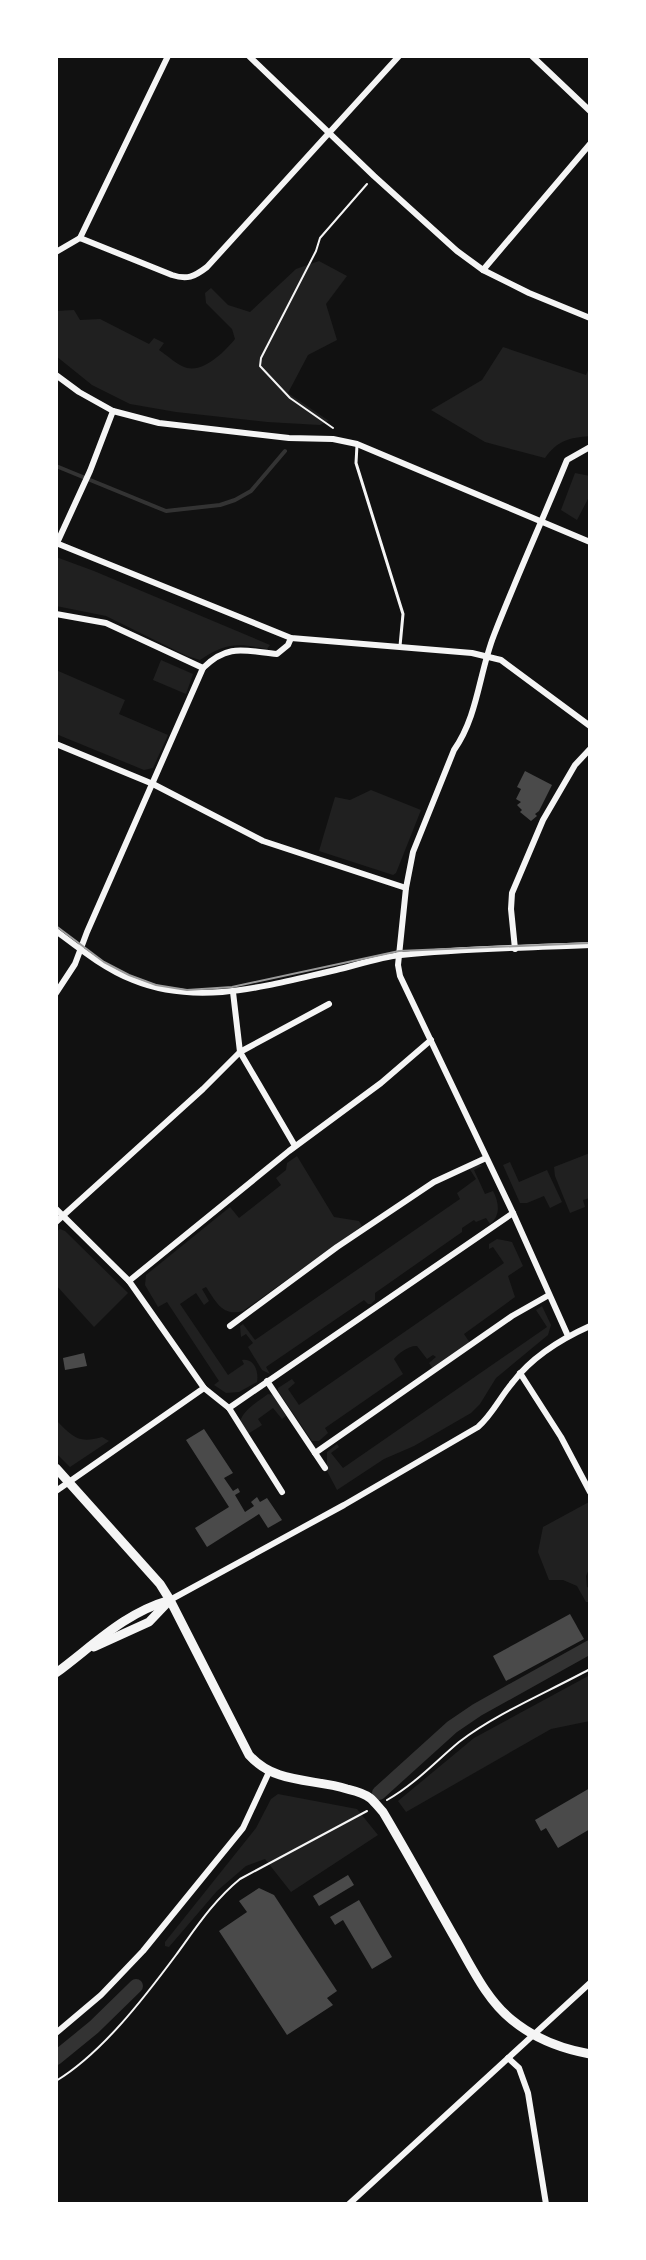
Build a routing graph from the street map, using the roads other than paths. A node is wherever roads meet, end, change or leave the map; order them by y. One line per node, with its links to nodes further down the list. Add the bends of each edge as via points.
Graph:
1 (168, 56): 8 (street)
2 (249, 56): 6 (street)
3 (399, 56): 6 (street)
4 (532, 56): 5 (street)
5 (590, 111)
6 (330, 133): 8 (street, via 197,275 172,275); 10 (street)
7 (590, 144): 10 (street)
8 (80, 238): 9 (street)
9 (56, 252)
10 (483, 270): 11 (street)
11 (590, 318)
12 (56, 375): 13 (street)
13 (113, 411): 14 (street, via 159,423); 18 (street)
14 (357, 444): 16 (street); 21 (lane, via 356,463 403,614)
15 (590, 447): 16 (street, via 567,460)
16 (542, 522): 17 (street); 22 (street)
17 (590, 542)
18 (57, 543): 20 (street)
19 (56, 614): 23 (street, via 106,623)
20 (291, 638): 21 (street); 23 (street, via 277,654 223,652)
21 (400, 646): 22 (street)
22 (488, 656): 24 (street, via 501,660); 28 (street, via 472,714 413,852)
23 (203, 668): 27 (street)
24 (590, 726)
25 (56, 744): 27 (street)
26 (590, 749): 32 (street, via 543,820 512,893)
27 (153, 784): 28 (street, via 263,841); 31 (street)
28 (406, 888): 33 (street)
29 (56, 931): 31 (street)
30 (590, 945): 32 (street)
31 (81, 949): 34 (street); 35 (street, via 130,979 156,988)
32 (515, 949): 33 (street)
33 (398, 955): 35 (street); 37 (street, via 400,976)
34 (57, 992)
35 (233, 992): 38 (street)
36 (329, 1004): 38 (street)
37 (431, 1040): 39 (street); 40 (street)
38 (240, 1052): 39 (street); 43 (street)
39 (295, 1146): 45 (street)
40 (486, 1158): 42 (street); 47 (street, via 434,1182)
41 (56, 1209): 43 (street)
42 (513, 1213): 46 (street); 51 (street)
43 (62, 1215): 44 (street); 45 (street)
44 (56, 1222)
45 (129, 1281): 52 (street)
46 (549, 1295): 49 (street); 54 (street)
47 (230, 1326)
48 (590, 1326): 49 (street)
49 (568, 1336): 50 (street)
50 (520, 1373): 60 (street); 61 (street, via 478,1427)
51 (267, 1381): 53 (street); 54 (street)
52 (204, 1388): 53 (street); 57 (street)
53 (229, 1408): 59 (street)
54 (315, 1453): 56 (street)
55 (56, 1468): 57 (main road)
56 (325, 1468)
57 (70, 1482): 58 (street); 61 (main road)
58 (56, 1491)
59 (282, 1492)
60 (590, 1492)
61 (170, 1600): 62 (main road, via 142,1626 87,1650); 63 (main road, via 249,1755)
62 (56, 1673)
63 (269, 1772): 65 (street, via 243,1828 152,1940 101,1995); 66 (main road, via 337,1785 370,1798 477,1977 505,2014)
64 (590, 1983): 66 (street)
65 (56, 2033)
66 (534, 2035): 67 (main road); 68 (street)
67 (590, 2054)
68 (508, 2058): 69 (street); 70 (street, via 519,2068 528,2093)
69 (349, 2204)
70 (546, 2204)

